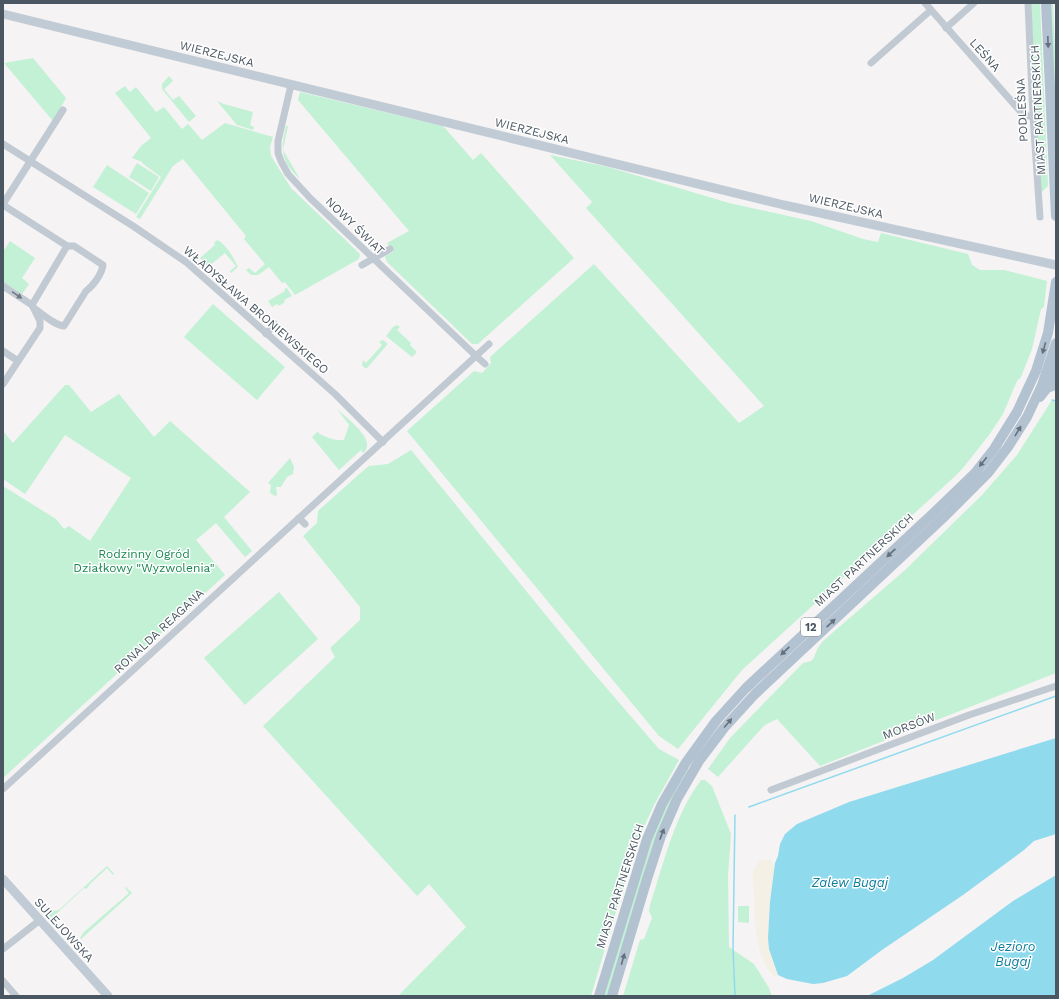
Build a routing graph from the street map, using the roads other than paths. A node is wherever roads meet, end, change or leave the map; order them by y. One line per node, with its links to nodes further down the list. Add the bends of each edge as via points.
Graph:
1 (925, 3): 5 (street, LEŚNA)
2 (974, 3): 7 (street)
3 (1028, 3): 11 (street, PODLEŚNA)
4 (1046, 3): 15 (main road, MIAST PARTNERSKICH, one-way to 15)
5 (931, 10): 7 (street, LEŚNA); 8 (street)
6 (3, 14): 9 (street, WIERZEJSKA)
7 (946, 28): 11 (street, LEŚNA, via 1021,112)
8 (871, 63)
9 (291, 85): 19 (street, NOWY ŚWIAT, via 277,145 280,161 300,188); 20 (street, WIERZEJSKA, via 784,204)
10 (63, 110): 13 (street)
11 (1033, 116): 16 (street, PODLEŚNA)
12 (3, 144): 13 (street, WŁADYSŁAWA BRONIEWSKIEGO)
13 (30, 161): 14 (street); 28 (street, WŁADYSŁAWA BRONIEWSKIEGO, via 179,257)
14 (3, 205): 17 (street)
15 (1056, 216)
16 (1040, 217)
17 (67, 246): 24 (street); 25 (street, via 74,246 103,265 90,289 62,326)
18 (390, 249): 19 (street)
19 (373, 259): 21 (street); 32 (street, NOWY ŚWIAT)
20 (1056, 264)
21 (362, 265)
22 (1056, 282): 51 (main road, MIAST PARTNERSKICH / 12, one-way to 51, via 1048,333 1036,371 1017,412 991,453 950,497 746,688 690,755 662,804 647,839)
23 (3, 286): 24 (street, one-way to 24)
24 (33, 307): 25 (street); 27 (street)
25 (48, 318): 27 (street)
26 (275, 324): 28 (street)
27 (41, 326): 34 (street)
28 (266, 334): 39 (street, WŁADYSŁAWA BRONIEWSKIEGO)
29 (1056, 343): 33 (main road, MIAST PARTNERSKICH / 12)
30 (489, 344): 32 (street)
31 (3, 351): 34 (street)
32 (476, 356): 35 (street, NOWY ŚWIAT); 39 (street)
33 (1051, 360): 37 (main road, via 1051,377); 38 (main road, MIAST PARTNERSKICH / 12)
34 (18, 361): 36 (street)
35 (485, 364)
36 (3, 384)
37 (1055, 386): 38 (main road, via 1047,388)
38 (1032, 406): 52 (main road, MIAST PARTNERSKICH / 12, one-way to 38, via 661,836 688,778 704,754 731,719 759,691 974,488 1005,452)
39 (383, 442): 40 (street, RONALDA REAGANA)
40 (299, 518): 41 (street); 43 (street, RONALDA REAGANA)
41 (305, 524)
42 (1056, 686): 44 (street, MORSÓW)
43 (3, 788)
44 (771, 790)
45 (3, 879): 46 (street, SULEJOWSKA)
46 (40, 920): 47 (street); 49 (street, SULEJOWSKA)
47 (3, 949)
48 (3, 981): 50 (street)
49 (104, 995)
50 (16, 996)
51 (599, 996)
52 (612, 996)

